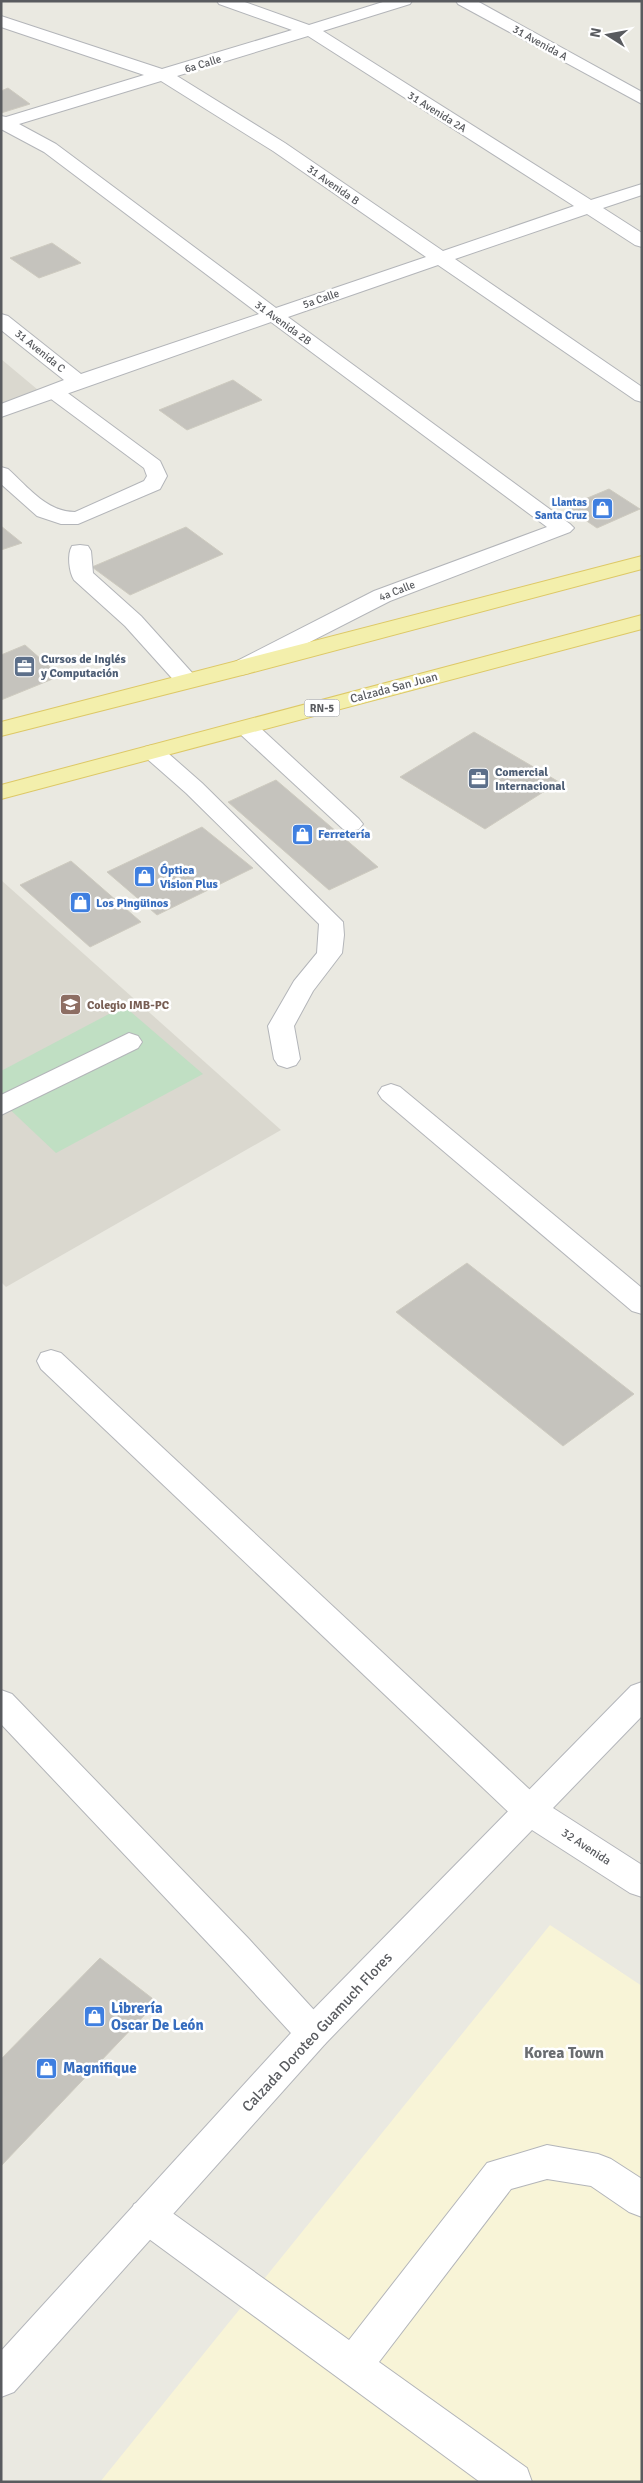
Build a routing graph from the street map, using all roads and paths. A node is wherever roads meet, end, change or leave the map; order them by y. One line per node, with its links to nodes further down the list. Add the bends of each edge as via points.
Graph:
1 (225, 1): 5 (street, 31 Avenida 2A)
2 (404, 1): 5 (street, 6a Calle)
3 (464, 1): 7 (street, 31 Avenida A)
4 (1, 20): 6 (street, 31 Avenida B)
5 (312, 31): 6 (street, 6a Calle); 10 (street, 31 Avenida 2A)
6 (164, 76): 8 (street, 6a Calle); 12 (street, 31 Avenida B, via 279,147)
7 (642, 99)
8 (3, 122): 13 (street, 31 Avenida 2B, via 50,148)
9 (642, 189): 10 (street, 5a Calle)
10 (588, 207): 11 (street, 31 Avenida 2A); 12 (street, 5a Calle)
11 (642, 241)
12 (439, 259): 13 (street, 5a Calle); 17 (street, 31 Avenida B)
13 (272, 315): 15 (street, 5a Calle); 20 (street, 31 Avenida 2B)
14 (1, 320): 15 (street, 31 Avenida C)
15 (78, 382): 16 (street, 5a Calle)
16 (54, 392): 18 (street, 5a Calle); 19 (street, via 153,465 157,476 153,485 78,518 61,518 44,512)
17 (642, 396)
18 (1, 411)
19 (1, 473)
20 (563, 528): 24 (street, 4a Calle, via 382,596)
21 (80, 551): 25 (street, via 82,575 133,621)
22 (642, 562): 24 (main road)
23 (642, 622): 26 (main road, Calzada San Juan / RN-5)
24 (238, 669): 25 (main road)
25 (187, 681): 27 (main road)
26 (247, 728): 28 (main road, Calzada San Juan / RN-5); 30 (street)
27 (1, 729)
28 (153, 752): 29 (main road, Calzada San Juan / RN-5); 32 (street, via 331,922 333,940 328,958 304,986 281,1026)
29 (1, 792)
30 (351, 824)
31 (129, 1042): 34 (street)
32 (288, 1059)
33 (391, 1093): 35 (street)
34 (1, 1106)
35 (642, 1304)
36 (51, 1361): 39 (street, 32 Avenida)
37 (642, 1695): 39 (street, Calzada Doroteo Guamuch Flores)
38 (1, 1703): 41 (street)
39 (530, 1812): 40 (street, 32 Avenida); 41 (street, Calzada Doroteo Guamuch Flores)
40 (642, 1883)
41 (313, 2033): 43 (street, Calzada Doroteo Guamuch Flores)
42 (642, 2200): 44 (street, via 598,2171 547,2162 500,2175)
43 (148, 2216): 44 (street); 45 (street, Calzada Doroteo Guamuch Flores)
44 (353, 2365): 46 (street)
45 (1, 2379)
46 (513, 2482)

